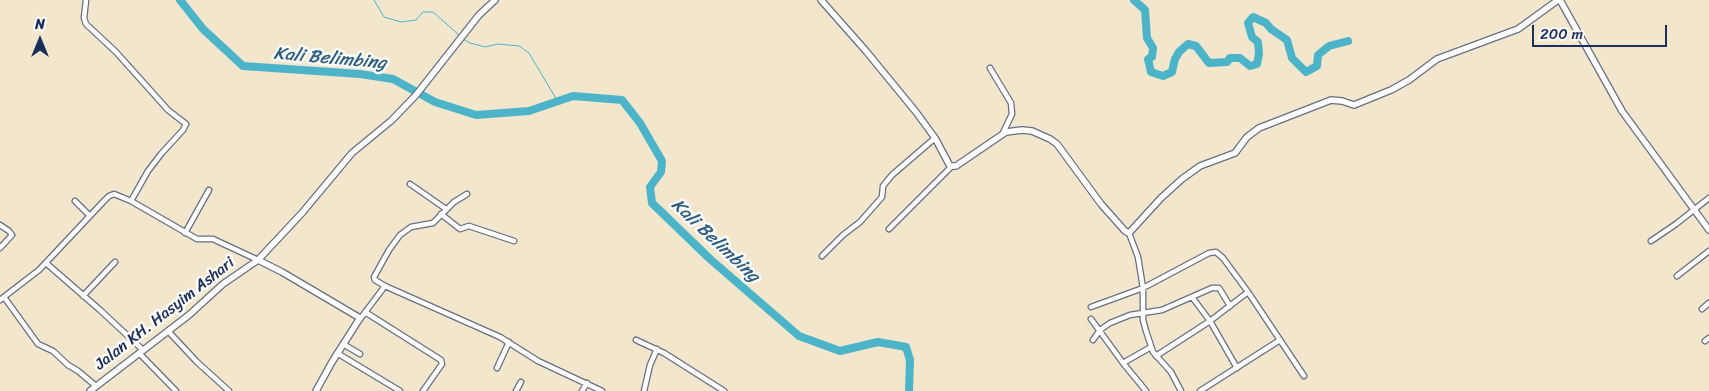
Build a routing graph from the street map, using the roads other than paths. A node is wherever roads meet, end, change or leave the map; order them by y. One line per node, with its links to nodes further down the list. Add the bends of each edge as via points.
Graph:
1 (86, 0): 13 (street, via 86,24 164,106 186,124 148,171)
2 (495, 0): 29 (street, Jalan KH. Hasyim Ashari, via 479,15 417,94 352,153)
3 (821, 0): 7 (street, via 866,50)
4 (1559, 0): 16 (street, via 1622,111); 23 (street, via 1518,29 1437,59 1391,90 1354,105 1331,100 1259,128 1235,153 1200,166 1182,179)
5 (990, 68): 6 (street, via 1011,102 1012,114)
6 (1003, 134): 8 (street); 23 (street, via 1012,130 1032,131 1057,144 1101,204)
7 (935, 138): 8 (street); 28 (street, via 892,175 883,186 882,198)
8 (951, 167): 20 (street)
9 (410, 184): 15 (street)
10 (209, 190): 22 (street)
11 (467, 194): 15 (street)
12 (1709, 198): 16 (street)
13 (131, 201): 18 (street, via 113,194); 22 (street)
14 (75, 202): 18 (street)
15 (446, 209): 17 (street)
16 (1694, 210): 21 (street); 25 (street)
17 (441, 214): 24 (street, via 460,229 469,226); 33 (street, via 430,224 411,228 400,235 374,277)
18 (90, 216): 31 (street)
19 (0, 225): 26 (street, via 12,235)
20 (888, 229)
21 (1709, 230)
22 (185, 233): 29 (street, via 199,240 213,239)
23 (1129, 233): 34 (street, via 1138,257)
24 (514, 241)
25 (1651, 241)
26 (0, 248)
27 (1709, 251): 32 (street)
28 (822, 256)
29 (258, 260): 45 (street); 49 (street, Jalan KH. Hasyim Ashari, via 223,284)
30 (115, 262): 36 (street)
31 (46, 264): 36 (street); 38 (street)
32 (1677, 276)
33 (385, 286): 43 (street); 53 (street)
34 (1143, 288): 35 (street, via 1213,252 1220,254); 41 (street); 44 (street)
35 (1248, 292): 40 (street); 52 (street)
36 (83, 296): 57 (street)
37 (1192, 297): 40 (street, via 1216,287); 44 (street, via 1162,310); 47 (street)
38 (2, 299): 67 (street, via 38,344 52,351)
39 (1709, 303): 42 (street)
40 (1230, 306): 47 (street)
41 (1090, 307)
42 (1702, 309)
43 (365, 312): 45 (street); 73 (street, via 441,360 442,364)
44 (1143, 313): 48 (street, via 1117,320); 55 (street)
45 (360, 319): 54 (street)
46 (1091, 319): 48 (street)
47 (1210, 321): 60 (street); 63 (street)
48 (1100, 330): 51 (street); 61 (street)
49 (168, 331): 57 (street, Jalan KH. Hasyim Ashari); 70 (street)
50 (636, 340): 56 (street)
51 (1093, 340)
52 (1280, 340): 63 (street); 64 (street)
53 (509, 342): 62 (street); 66 (street, via 538,361)
54 (344, 344): 58 (street); 59 (street)
55 (1151, 346): 60 (street); 61 (street)
56 (657, 349): 77 (street); 78 (street)
57 (141, 352): 67 (street, Jalan KH. Hasyim Ashari); 69 (street)
58 (337, 353): 71 (street); 72 (street)
59 (360, 354)
60 (1156, 356): 80 (street, via 1171,372)
61 (1123, 363): 79 (street)
62 (497, 368)
63 (1237, 368): 81 (street)
64 (1304, 376)
65 (521, 382): 74 (street)
66 (587, 383): 75 (street); 76 (street)
67 (96, 386): 68 (street, Jalan KH. Hasyim Ashari)
68 (90, 391)
69 (176, 391)
70 (229, 391)
71 (316, 391)
72 (400, 391)
73 (423, 391)
74 (516, 391)
75 (582, 391)
76 (602, 391)
77 (644, 391)
78 (724, 391)
79 (1146, 391)
80 (1181, 391)
81 (1200, 391)

